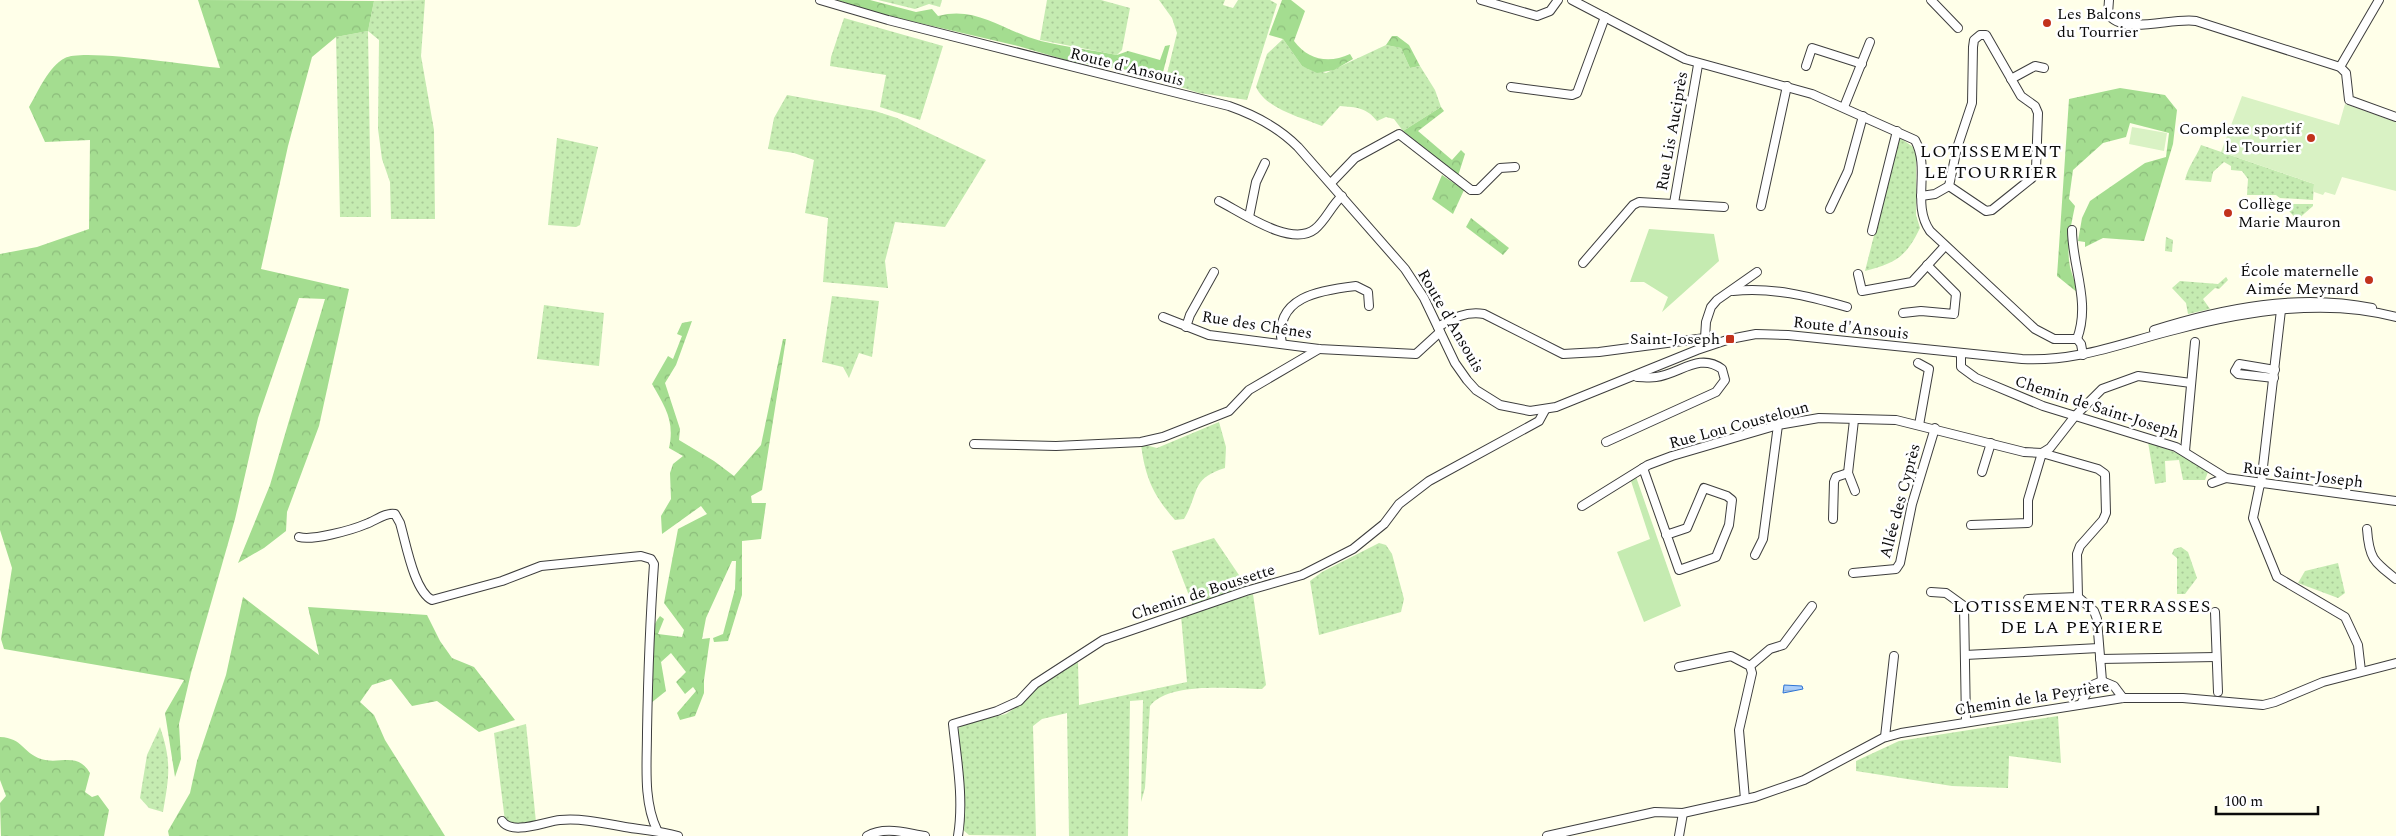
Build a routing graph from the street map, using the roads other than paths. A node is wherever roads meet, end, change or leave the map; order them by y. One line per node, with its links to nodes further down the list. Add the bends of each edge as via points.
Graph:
1 (820, 0): 25 (street, Route d'Ansouis, via 1240,110 1261,119 1290,139)
2 (1481, 0): 3 (street, via 1537,16 1550,11)
3 (1558, 0)
4 (1572, 0): 8 (street)
5 (1931, 0): 9 (street)
6 (2109, 0): 14 (street, via 2108,12 2118,24 2187,19)
7 (2379, 0): 14 (street)
8 (1605, 17): 12 (street); 18 (street, via 1577,93)
9 (1958, 28)
10 (1870, 42): 11 (street)
11 (1862, 64): 13 (street, via 1812,48); 19 (street)
12 (1698, 65): 17 (street); 30 (street, Rue Lis Auciprès)
13 (1806, 66)
14 (2340, 67): 21 (street, via 2346,73 2349,100)
15 (2044, 68): 16 (street, via 2035,66)
16 (2011, 79): 26 (street, via 2021,96 2035,106 2038,113 2036,169 2032,178 1992,210 1986,211); 26 (street, via 1986,35 1980,35 1974,40 1972,103)
17 (1787, 86): 19 (street); 31 (street)
18 (1511, 87)
19 (1844, 107): 20 (street)
20 (1863, 116): 22 (street); 33 (street, via 1848,171)
21 (2396, 117)
22 (1897, 131): 28 (street, via 1916,140 1920,148); 36 (street)
23 (1265, 163): 34 (street, via 1256,182)
24 (1515, 167): 25 (street, via 1500,168 1478,190 1471,190 1399,134 1355,158)
25 (1331, 183): 27 (street, Route d'Ansouis)
26 (1949, 186): 28 (street, via 1936,194)
27 (1342, 196): 34 (street, via 1314,230 1306,233 1280,233); 52 (street, Route d'Ansouis, via 1401,263)
28 (1921, 196): 37 (street, via 1922,218)
29 (1219, 201): 34 (street)
30 (1674, 203): 32 (street); 38 (street, via 1639,202 1633,205)
31 (1761, 206)
32 (1724, 207)
33 (1830, 209)
34 (1249, 217)
35 (2072, 230): 54 (street, via 2082,295)
36 (1872, 231)
37 (1945, 246): 39 (street); 54 (street, via 2045,336)
38 (1583, 263)
39 (1927, 265): 42 (street, via 1912,282 1862,291); 47 (street, via 1956,294 1954,314)
40 (1214, 272): 51 (street)
41 (1757, 272): 43 (street)
42 (1858, 274)
43 (1733, 291): 45 (street, via 1756,288 1797,293); 53 (street, via 1723,295 1711,307)
44 (1369, 306): 56 (street, via 1368,292 1356,286 1302,298 1284,315 1280,331)
45 (1847, 307)
46 (2281, 310): 48 (street, Route d'Ansouis); 49 (street, Route d'Ansouis, via 2345,309); 80 (street)
47 (1903, 312)
48 (2236, 312): 49 (street, Route d'Ansouis, via 2324,301); 60 (street, Route d'Ansouis)
49 (2396, 315)
50 (1162, 317): 51 (street, Rue des Chênes)
51 (1186, 327): 56 (street, Rue des Chênes, via 1208,335)
52 (1439, 329): 53 (street, Rue des Chênes, via 1462,314 1484,314 1563,354); 58 (street, Rue des Chênes, via 1416,354); 64 (street, Route d'Ansouis, via 1455,363 1476,390 1500,405)
53 (1705, 338): 57 (street)
54 (2076, 339): 60 (street, via 2081,344)
55 (2195, 342): 63 (street)
56 (1282, 344): 58 (street, Rue des Chênes)
57 (1709, 346): 59 (street, Route d'Ansouis, via 1743,336 1770,334); 62 (street, Route d'Ansouis)
58 (1319, 349): 72 (street, via 1249,390 1229,412 1163,437 1140,442 1056,446)
59 (1961, 353): 60 (street, Route d'Ansouis, via 2039,360); 65 (street, Chemin de Saint-Joseph, via 1961,367 1976,378)
60 (2083, 356)
61 (1918, 363): 68 (street, via 1929,369)
62 (1632, 377): 64 (street, Route d'Ansouis); 70 (street, via 1657,377 1708,362 1722,369 1725,380 1716,392)
63 (2191, 384): 65 (street, via 2138,376 2102,389); 73 (street)
64 (1545, 410): 119 (street, Chemin de Boussette, via 1539,421 1426,483 1399,504 1384,524 1353,549 1302,575 1103,640 1034,684 1019,701 997,712 953,724 960,779)
65 (2075, 416): 73 (street, Chemin de Saint-Joseph); 74 (street, via 2050,448)
66 (1854, 420): 67 (street, Rue Lou Cousteloun, via 1819,418); 68 (street, Rue Lou Cousteloun, via 1896,420); 77 (street)
67 (1778, 425): 75 (street, Rue Lou Cousteloun, via 1704,445); 89 (street, via 1763,539)
68 (1918, 425): 69 (street, Rue Lou Cousteloun)
69 (1935, 428): 71 (street, Rue Lou Cousteloun); 90 (street, Allée des Cyprès, via 1912,504 1900,563 1896,569)
70 (1606, 442)
71 (1990, 443): 74 (street, Rue Lou Cousteloun); 76 (street)
72 (974, 444)
73 (2184, 451): 78 (street, Rue Saint-Joseph)
74 (2042, 453): 85 (street, via 2028,500 2028,523); 93 (street, Rue Lou Cousteloun, via 2098,470 2106,477 2106,513 2077,554)
75 (1643, 468): 83 (street, Rue Lou Cousteloun); 87 (street)
76 (1982, 472)
77 (1848, 473): 81 (street); 84 (street, via 1834,482)
78 (2226, 478): 79 (street); 80 (street, Rue Saint-Joseph)
79 (2212, 483)
80 (2260, 484): 82 (street, Rue Saint-Joseph); 105 (street, via 2253,518 2277,577 2345,617 2358,645)
81 (1855, 491)
82 (2396, 501)
83 (1582, 506)
84 (1834, 519)
85 (1971, 525)
86 (2367, 529): 91 (street, via 2368,551)
87 (1666, 535): 87 (street, via 1679,570 1716,557 1729,525 1732,500 1704,488 1687,528)
88 (299, 537): 115 (street, via 319,538 395,514 419,586 432,600 502,581 541,566 640,556 651,559 654,564 648,636 647,767 651,818)
89 (1755, 555)
90 (1853, 573)
91 (2396, 580)
92 (1931, 592): 98 (street, via 1946,593 1964,606)
93 (2078, 597): 94 (street); 97 (street, via 2094,611)
94 (2028, 599)
95 (1812, 606): 103 (street, via 1783,646 1770,649)
96 (2215, 612): 100 (street)
97 (2099, 648): 98 (street); 101 (street)
98 (1965, 655): 110 (street)
99 (1894, 656): 111 (street)
100 (2216, 658): 101 (street); 107 (street)
101 (2100, 659): 106 (street)
102 (2396, 663): 105 (street, Chemin de la Peyrière)
103 (1750, 666): 104 (street, via 1731,656); 112 (street, via 1752,673 1739,730)
104 (1679, 667)
105 (2361, 671): 108 (street, Chemin de la Peyrière, via 2262,705 2183,698)
106 (2102, 681): 108 (street, via 2114,686); 109 (street, via 2090,686)
107 (2218, 692)
108 (2123, 698): 109 (street, Chemin de la Peyrière)
109 (2081, 704): 110 (street, Chemin de la Peyrière)
110 (1966, 722): 111 (street, Chemin de la Peyrière)
111 (1885, 737): 112 (street, Chemin de la Peyrière, via 1804,780)
112 (1745, 799): 113 (street, Chemin de la Peyrière)
113 (1682, 813): 120 (street, via 1655,812); 121 (street)
114 (502, 821): 115 (street, via 508,827 522,828 573,820)
115 (657, 830): 116 (street)
116 (678, 836)
117 (867, 836): 118 (street, via 886,830)
118 (925, 836)
119 (958, 836)
120 (1547, 836)
121 (1679, 836)

